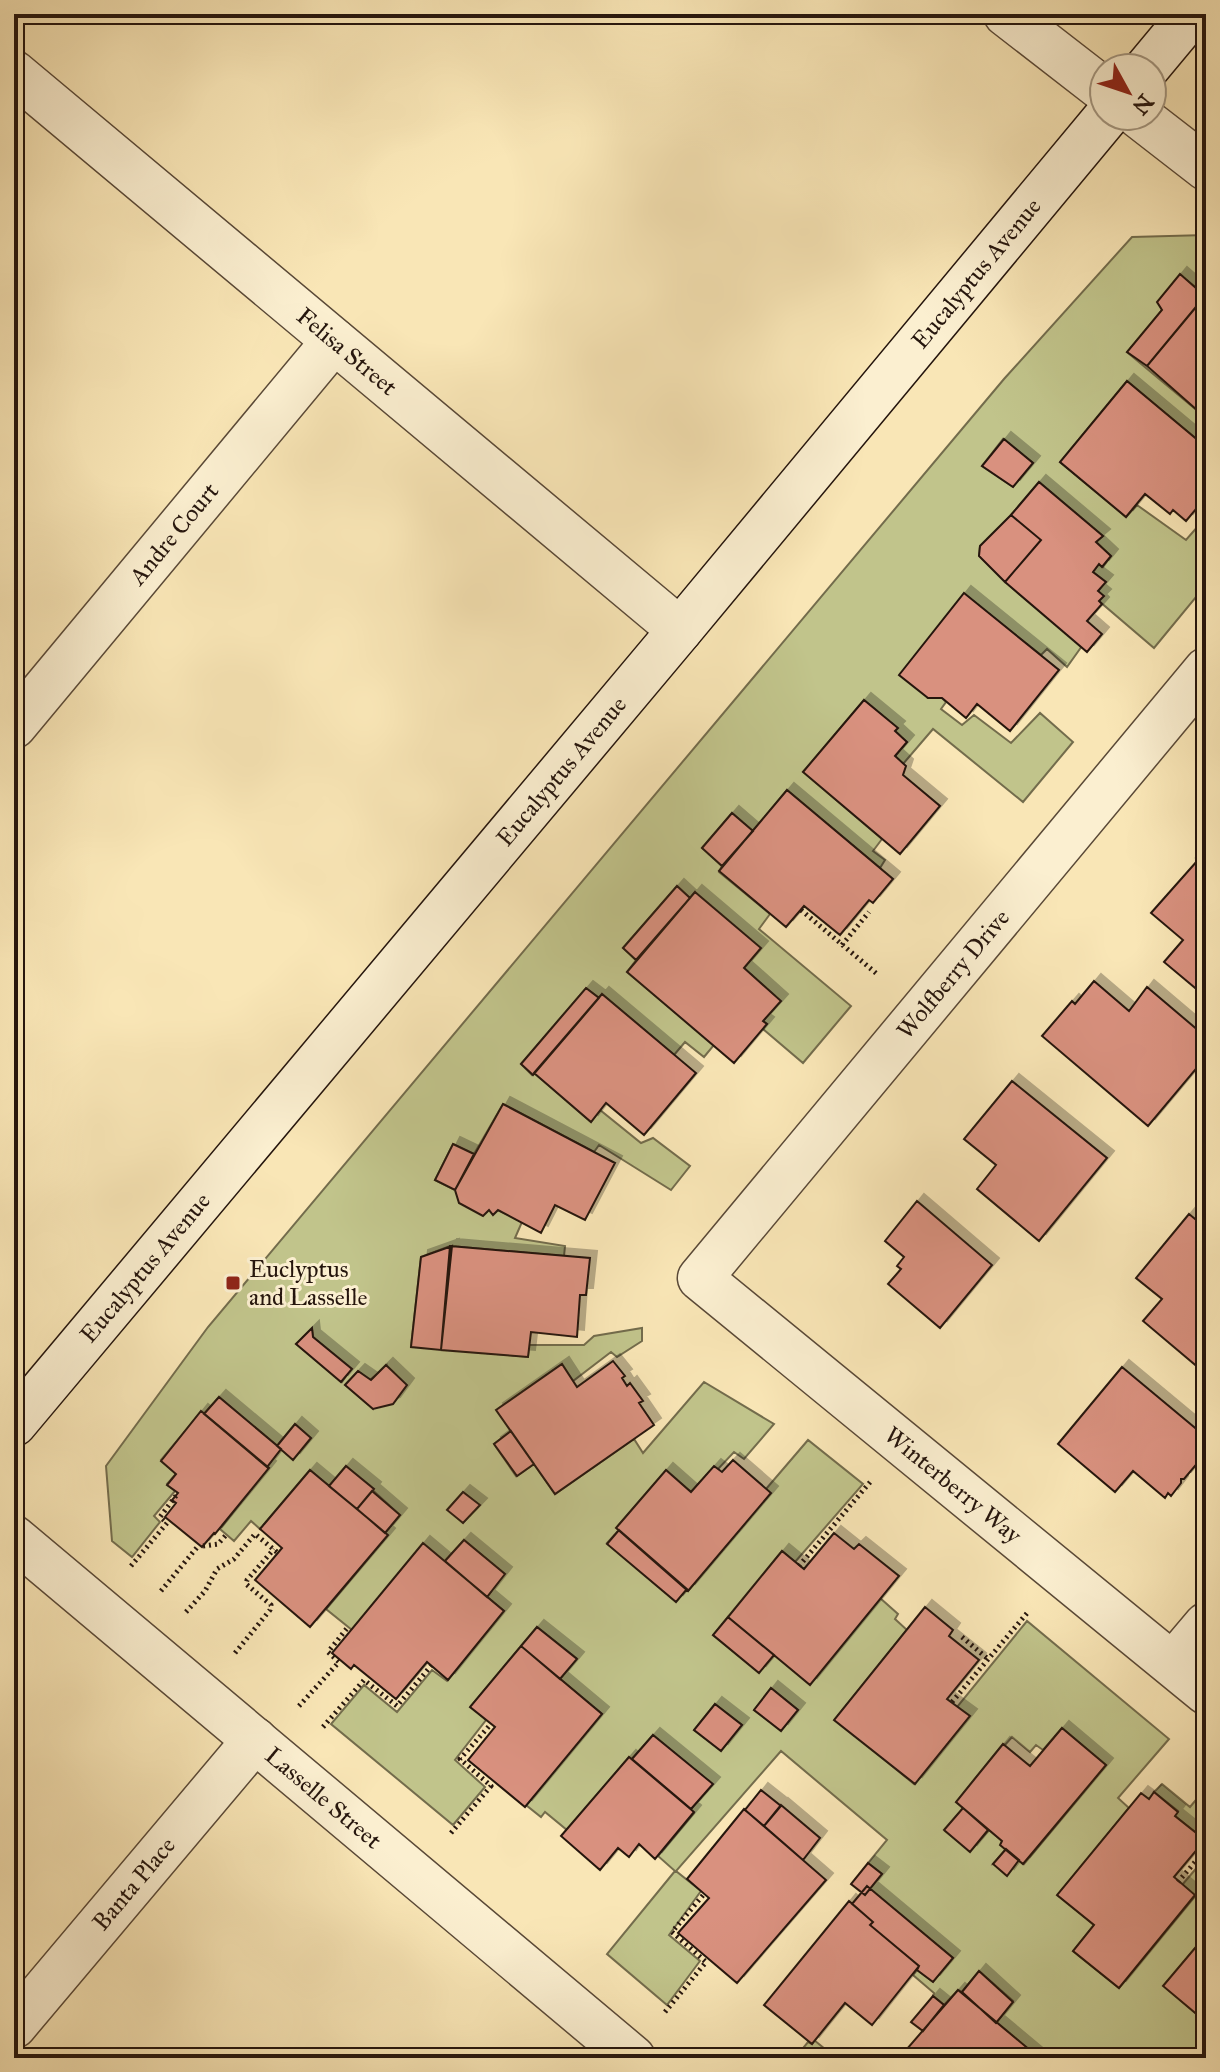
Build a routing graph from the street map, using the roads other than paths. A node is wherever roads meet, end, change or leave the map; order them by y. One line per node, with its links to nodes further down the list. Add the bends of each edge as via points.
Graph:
1 (1006, 14): 5 (street)
2 (1192, 14): 3 (street)
3 (1160, 52)
4 (14, 73): 9 (street, Felisa Street)
5 (1088, 78)
6 (1094, 132): 10 (street, Eucalyptus Avenue)
7 (1160, 132): 8 (street)
8 (1206, 168)
9 (334, 341): 10 (street, Felisa Street); 12 (street, Andre Court)
10 (680, 630): 14 (street, Eucalyptus Avenue)
11 (1206, 670): 13 (street, Wolfberry Drive)
12 (14, 726)
13 (700, 1278): 17 (street, Winterberry Way)
14 (14, 1424)
15 (14, 1538): 19 (street, Lasselle Street)
16 (1206, 1625): 17 (street)
17 (1173, 1664): 18 (street, Winterberry Way)
18 (1206, 1692)
19 (255, 1740): 20 (street, Banta Place); 21 (street, Lasselle Street)
20 (14, 2026)
21 (633, 2058)

